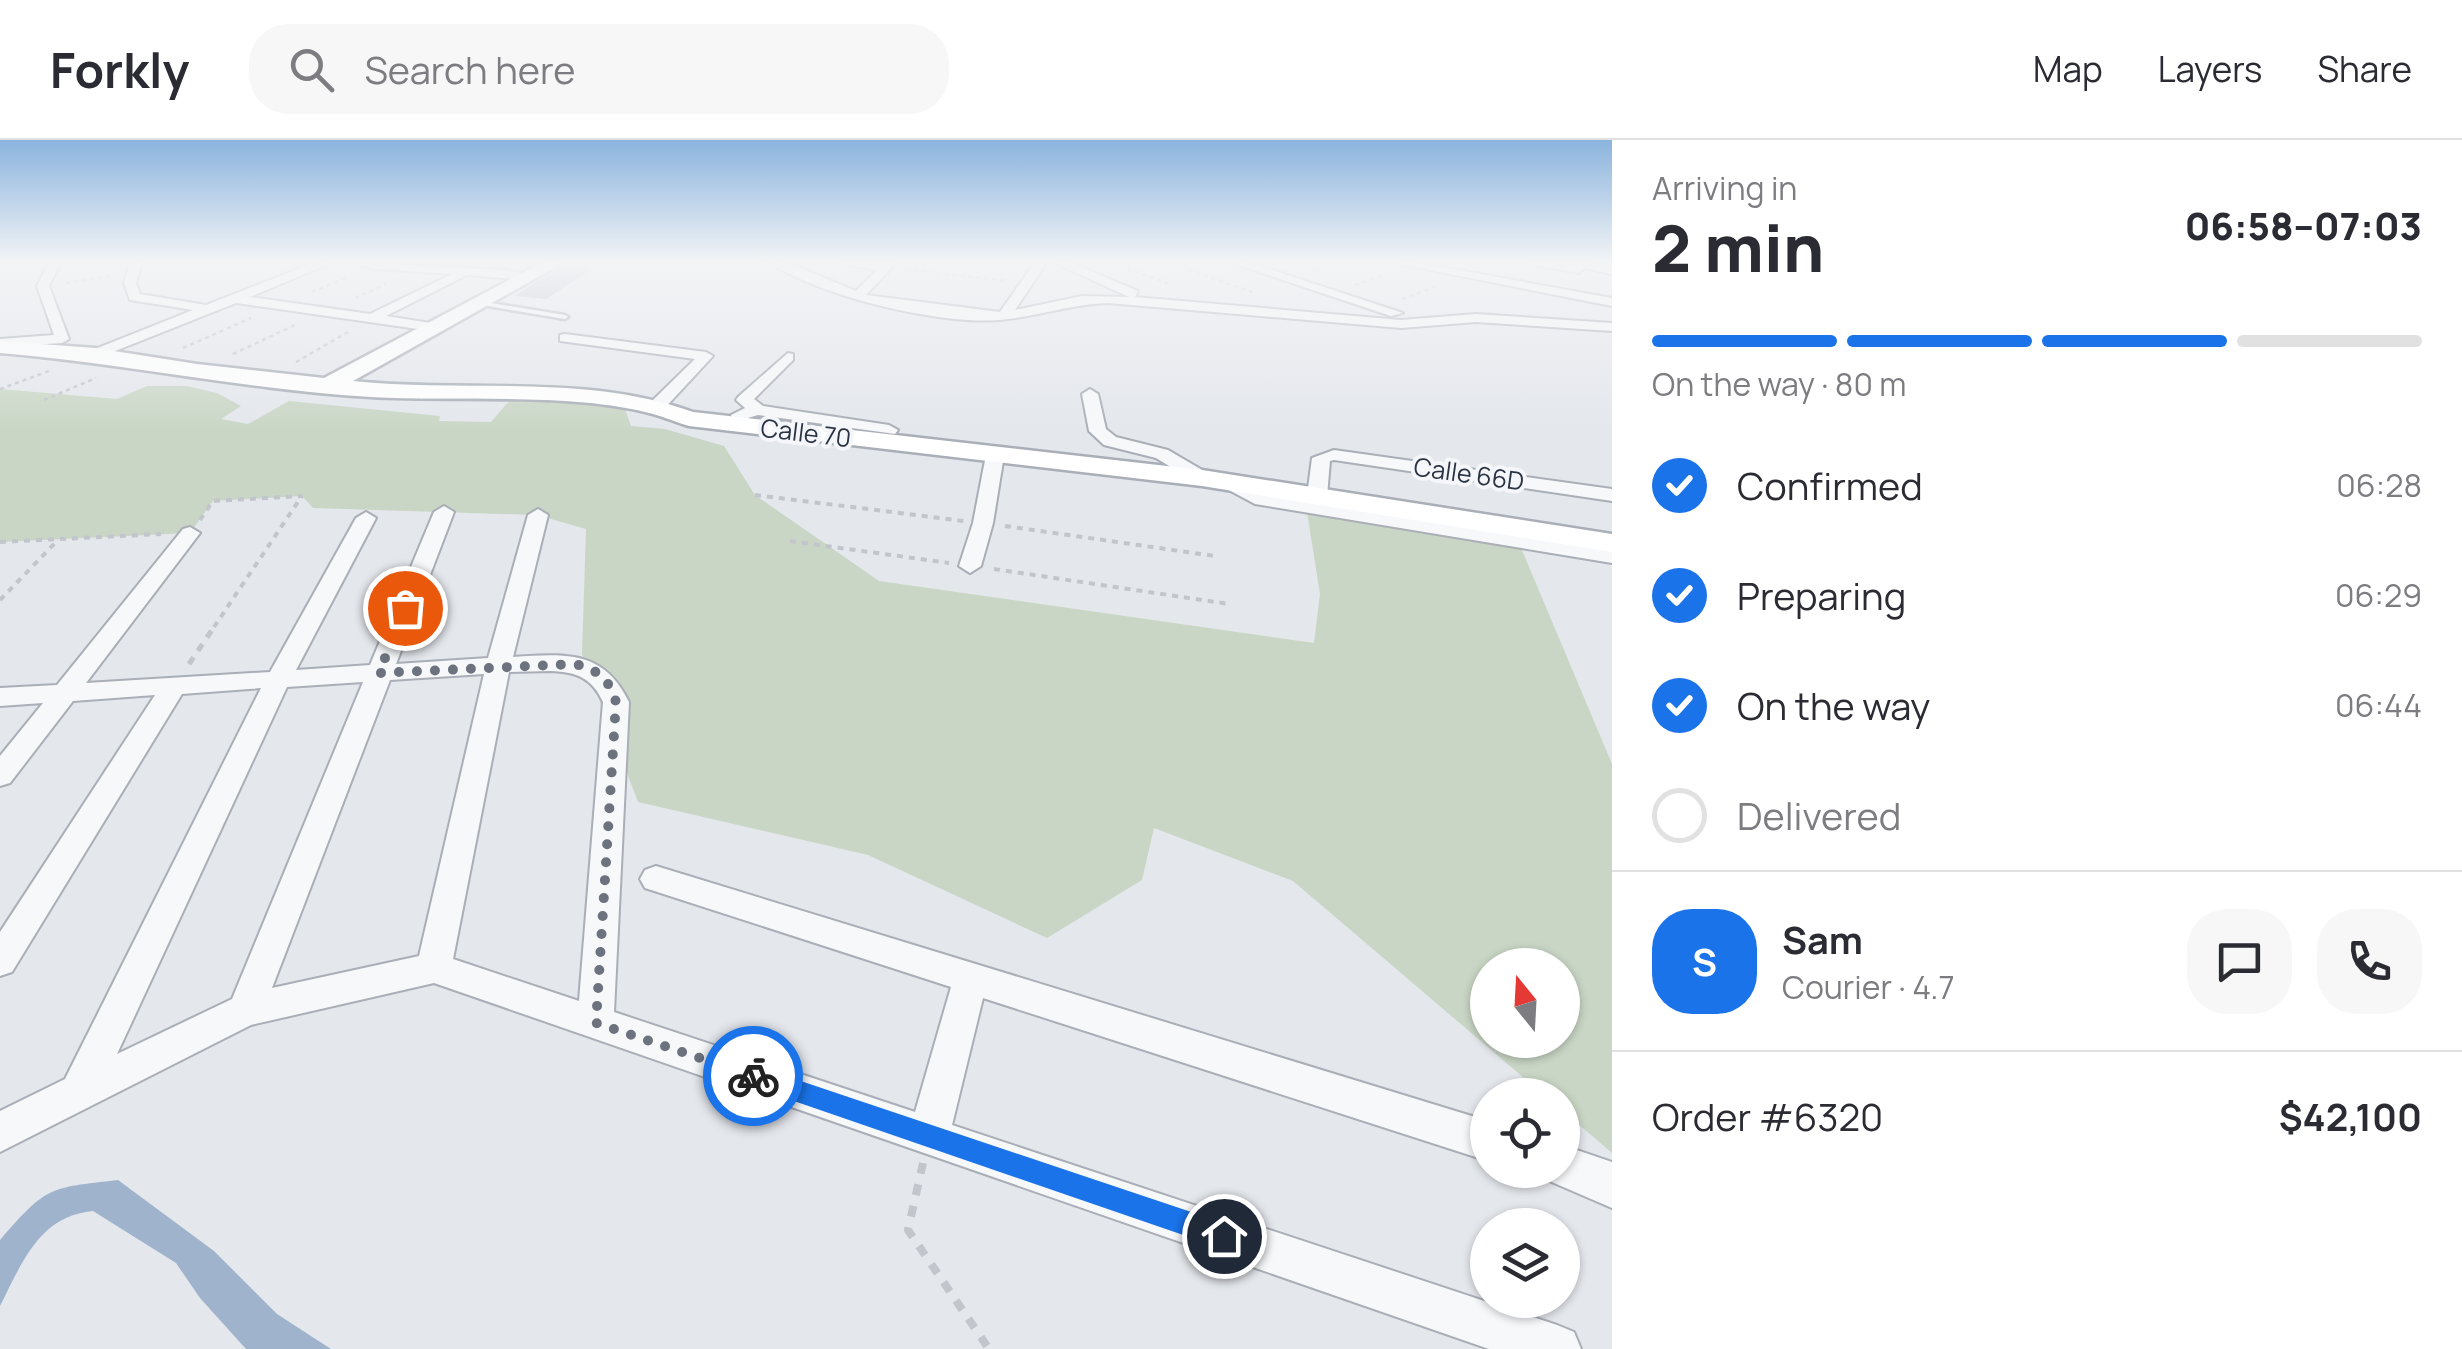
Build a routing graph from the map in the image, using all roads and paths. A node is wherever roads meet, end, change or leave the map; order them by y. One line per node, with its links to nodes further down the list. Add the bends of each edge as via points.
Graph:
1 (55, 318): 14 (street, via 62,339)
2 (185, 318): 15 (street)
3 (372, 318): 18 (path)
4 (375, 318): 11 (street)
5 (449, 318): 11 (main road)
6 (1338, 318): 10 (street)
7 (1416, 318): 10 (street)
8 (1472, 318): 10 (street)
9 (1482, 318): 12 (street)
10 (1432, 323)
11 (432, 327): 19 (main road)
12 (1612, 327)
13 (565, 338): 22 (street, via 706,356)
14 (0, 345): 15 (main road, Calle 70)
15 (95, 354): 17 (main road, Calle 70)
16 (788, 357): 23 (street, via 744,400)
17 (136, 361): 18 (main road, Calle 70); 21 (path)
18 (270, 376): 19 (main road, Calle 70)
19 (327, 386): 22 (main road, Calle 70, via 585,397)
20 (1090, 394): 26 (street, via 1098,431 1110,440 1162,454)
21 (44, 400)
22 (656, 407): 23 (main road, Calle 70, via 689,419)
23 (749, 418): 24 (street); 25 (main road, Calle 70)
24 (889, 430)
25 (995, 456): 26 (main road, Calle 70); 39 (street)
26 (1202, 478): 27 (main road, Calle 70)
27 (1234, 485): 29 (main road, Calle 70); 38 (street, via 1256,498)
28 (1612, 495): 29 (street, Calle 66D, via 1325,456)
29 (1318, 496): 37 (main road, Calle 70)
30 (444, 512): 43 (street)
31 (538, 515): 42 (street)
32 (366, 518): 44 (street)
33 (190, 533): 34 (path); 45 (path, via 213,501 302,496); 46 (street)
34 (59, 539): 36 (path); 40 (path)
35 (790, 541): 39 (path)
36 (0, 542)
37 (1612, 543)
38 (1612, 557)
39 (970, 566): 41 (path)
40 (0, 600)
41 (1228, 604)
42 (498, 666): 43 (street); 51 (street); 54 (street, via 575,664 597,670 610,682 616,702)
43 (379, 673): 44 (street); 53 (street)
44 (278, 679): 45 (street); 55 (street)
45 (174, 686): 46 (street); 50 (street)
46 (64, 692): 47 (street); 48 (street)
47 (0, 697)
48 (0, 776)
49 (656, 879): 52 (street)
50 (0, 961)
51 (434, 968): 53 (street); 54 (street)
52 (971, 977): 57 (street); 58 (street)
53 (245, 1010): 55 (street)
54 (596, 1023): 58 (street)
55 (78, 1095): 56 (street)
56 (0, 1132)
57 (1470, 1135)
58 (929, 1136): 61 (path, via 908,1230); 62 (street)
59 (1580, 1171): 60 (street)
60 (1612, 1187)
61 (989, 1349)
62 (1557, 1349)

